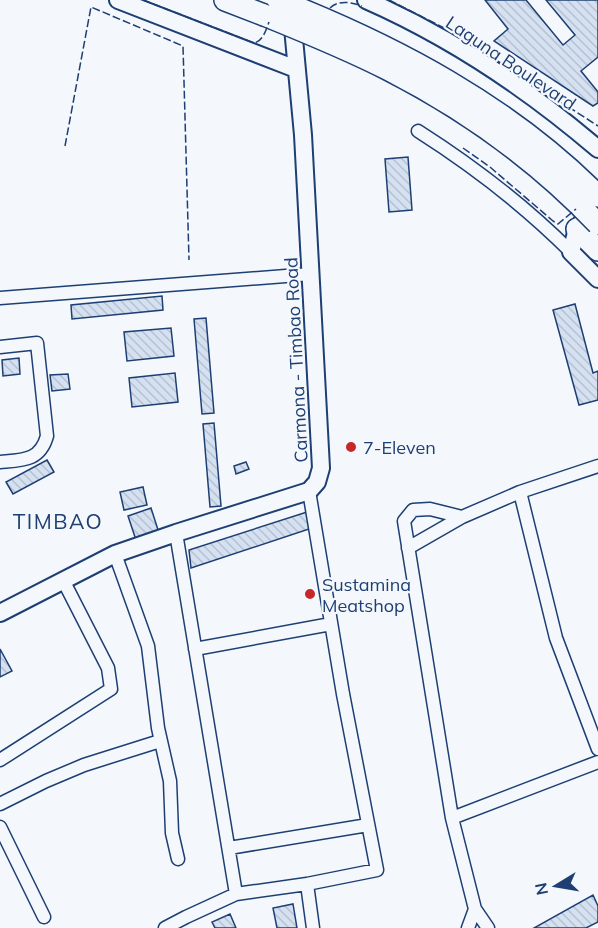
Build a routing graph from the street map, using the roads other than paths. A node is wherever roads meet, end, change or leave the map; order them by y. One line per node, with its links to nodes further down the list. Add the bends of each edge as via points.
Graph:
1 (117, 0): 6 (main road)
2 (225, 0): 5 (highway)
3 (291, 0): 6 (main road, Carmona - Timbao Road)
4 (366, 0): 8 (main road, Laguna Boulevard, via 480,62 538,100)
5 (271, 8): 9 (highway, bridge, via 326,19 439,76 519,128); 11 (highway, bridge, via 441,99 495,134 567,193)
6 (296, 69): 12 (main road, Carmona - Timbao Road)
7 (418, 131): 11 (street, via 528,211)
8 (598, 149)
9 (598, 196)
10 (598, 201): 11 (main road)
11 (588, 236): 13 (main road)
12 (311, 274): 14 (street); 18 (main road, Carmona - Timbao Road, via 321,468)
13 (598, 279)
14 (0, 298)
15 (0, 347): 16 (street, via 37,343 47,435 38,453)
16 (0, 462)
17 (598, 466): 19 (street)
18 (309, 491): 21 (main road); 26 (street)
19 (520, 492): 20 (street); 29 (street, via 556,638)
20 (462, 517): 22 (street); 22 (street, via 430,509 413,510 404,521)
21 (176, 533): 23 (main road); 27 (street)
22 (408, 548): 33 (street)
23 (116, 554): 24 (main road); 28 (street, via 148,646)
24 (63, 580): 25 (main road); 30 (street, via 108,668 111,689)
25 (0, 613)
26 (332, 624): 27 (street); 34 (street)
27 (195, 649): 36 (street)
28 (160, 741): 32 (street, via 84,765); 37 (street, via 170,781 172,833)
29 (598, 749)
30 (0, 760)
31 (598, 762): 33 (street)
32 (0, 804)
33 (452, 818): 40 (street)
34 (368, 825): 36 (street); 38 (street, via 377,870)
35 (0, 827): 41 (street)
36 (229, 848): 39 (street)
37 (178, 859)
38 (307, 884): 39 (street); 44 (street)
39 (236, 894): 42 (street)
40 (475, 909): 45 (street); 46 (street)
41 (44, 917)
42 (189, 922): 43 (street)
43 (165, 928)
44 (313, 928)
45 (468, 928)
46 (488, 928)

